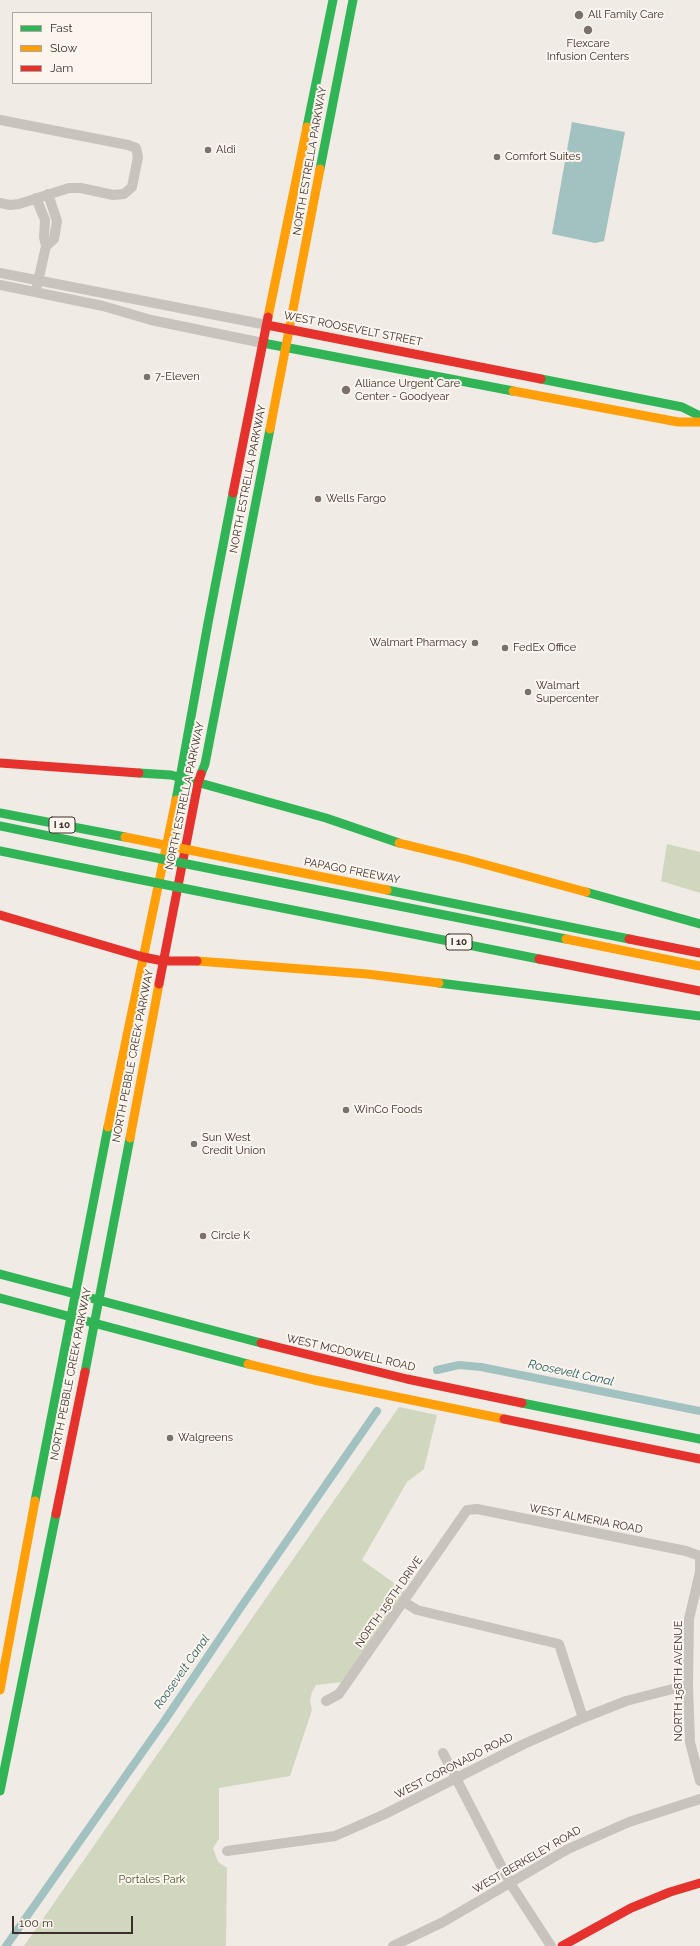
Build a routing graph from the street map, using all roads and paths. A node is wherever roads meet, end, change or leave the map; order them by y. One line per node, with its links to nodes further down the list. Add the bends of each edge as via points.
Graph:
1 (334, 0): 3 (main road, via 336,27 329,70); 4 (main road, NORTH ESTRELLA PARKWAY)
2 (353, 0): 3 (main road, NORTH ESTRELLA PARKWAY)
3 (338, 73): 10 (main road, NORTH ESTRELLA PARKWAY)
4 (309, 118): 6 (main road, via 316,129); 19 (main road, NORTH ESTRELLA PARKWAY)
5 (0, 120): 7 (street, via 136,148 138,157 132,187 128,192 113,195 69,188)
6 (309, 165)
7 (48, 194): 9 (street); 12 (street)
8 (307, 194): 10 (main road)
9 (36, 198): 11 (street, via 19,204); 13 (street)
10 (316, 199): 20 (main road, NORTH ESTRELLA PARKWAY)
11 (0, 203)
12 (56, 216): 13 (street); 14 (street, via 54,239)
13 (45, 219): 14 (street)
14 (46, 246): 16 (street)
15 (0, 273): 16 (street, WEST ROOSEVELT STREET)
16 (38, 281): 18 (street); 19 (street, WEST ROOSEVELT STREET)
17 (0, 285): 18 (street)
18 (36, 292): 21 (street, via 103,306 151,320)
19 (267, 325): 20 (main road, WEST ROOSEVELT STREET); 21 (main road, NORTH ESTRELLA PARKWAY)
20 (291, 328): 22 (main road, NORTH ESTRELLA PARKWAY); 23 (main road, WEST ROOSEVELT STREET, via 660,403 682,408)
21 (263, 343): 22 (main road); 26 (main road, NORTH ESTRELLA PARKWAY)
22 (287, 348): 24 (main road, via 678,422); 25 (main road, NORTH ESTRELLA PARKWAY)
23 (700, 416)
24 (700, 422)
25 (248, 542): 26 (main road); 29 (main road, NORTH ESTRELLA PARKWAY, via 205,764)
26 (224, 544): 28 (main road, NORTH ESTRELLA PARKWAY)
27 (0, 763): 28 (main road, via 148,773)
28 (181, 778): 29 (main road); 36 (main road, NORTH ESTRELLA PARKWAY)
29 (198, 783): 34 (main road, via 326,818 394,842); 37 (main road, NORTH ESTRELLA PARKWAY)
30 (0, 813): 35 (main road, PAPAGO FREEWAY / I 10, bridge)
31 (0, 826): 38 (main road, bridge)
32 (0, 851): 39 (main road, I 10, bridge)
33 (0, 915): 36 (main road)
34 (700, 924)
35 (700, 953)
36 (143, 957): 37 (main road); 41 (main road, NORTH PEBBLE CREEK PARKWAY)
37 (163, 961): 40 (main road, via 192,960 367,974); 46 (main road, NORTH PEBBLE CREEK PARKWAY, via 119,1169)
38 (700, 966)
39 (700, 991)
40 (700, 1016)
41 (108, 1126): 42 (main road, via 115,1135); 44 (main road, NORTH PEBBLE CREEK PARKWAY)
42 (111, 1157)
43 (0, 1274): 44 (main road, WEST MCDOWELL ROAD)
44 (75, 1295): 46 (main road, WEST MCDOWELL ROAD); 47 (main road, NORTH PEBBLE CREEK PARKWAY)
45 (0, 1298): 47 (main road, WEST MCDOWELL ROAD)
46 (98, 1301): 48 (main road, NORTH PEBBLE CREEK PARKWAY); 49 (main road, WEST MCDOWELL ROAD, via 216,1332)
47 (70, 1317): 48 (main road, WEST MCDOWELL ROAD); 58 (main road, NORTH PEBBLE CREEK PARKWAY)
48 (94, 1323): 49 (main road, WEST MCDOWELL ROAD, via 222,1358); 64 (main road, NORTH PEBBLE CREEK PARKWAY)
49 (316, 1369): 50 (main road, WEST MCDOWELL ROAD, via 407,1379); 51 (main road, WEST MCDOWELL ROAD)
50 (568, 1413): 51 (main road, via 562,1419 553,1421 489,1408); 52 (main road, WEST MCDOWELL ROAD)
51 (475, 1414): 53 (main road, WEST MCDOWELL ROAD)
52 (700, 1439)
53 (700, 1459)
54 (467, 1510): 55 (street, WEST ALMERIA ROAD, via 477,1509 686,1551); 56 (street, NORTH 156TH DRIVE)
55 (700, 1556): 57 (street, NORTH 158TH AVENUE, via 700,1572 689,1619)
56 (404, 1602): 59 (street, NORTH 156TH DRIVE, via 339,1694); 60 (street, via 417,1610 559,1644)
57 (688, 1685): 60 (street, WEST CORONADO ROAD, via 626,1701); 63 (street, NORTH 158TH AVENUE, via 690,1742)
58 (0, 1690)
59 (326, 1701)
60 (583, 1718): 62 (street, WEST CORONADO ROAD)
61 (443, 1753): 62 (street)
62 (455, 1778): 66 (street, WEST CORONADO ROAD, via 335,1836); 68 (street)
63 (700, 1780)
64 (0, 1791)
65 (700, 1799): 68 (street, WEST BERKELEY ROAD, via 629,1822 568,1848)
66 (227, 1851)
67 (700, 1883): 71 (main road, via 631,1908)
68 (510, 1884): 69 (street, WEST BERKELEY ROAD, via 443,1922); 70 (street)
69 (393, 1946)
70 (551, 1946)
71 (562, 1946)

